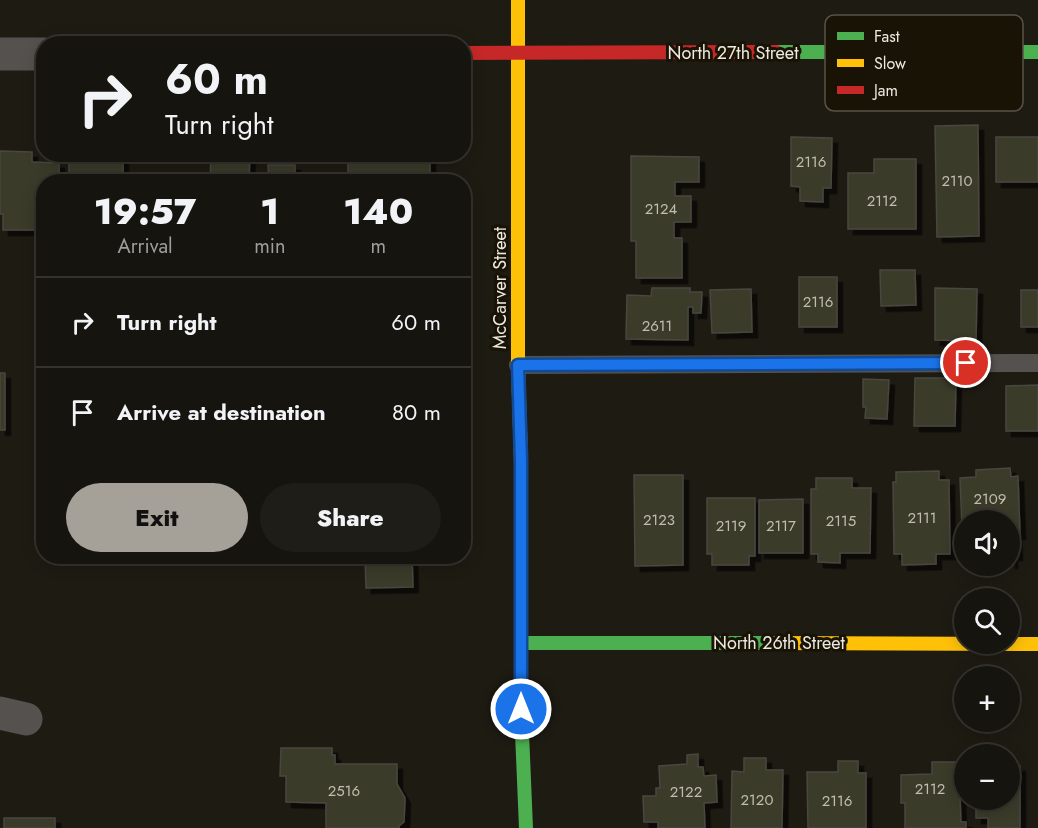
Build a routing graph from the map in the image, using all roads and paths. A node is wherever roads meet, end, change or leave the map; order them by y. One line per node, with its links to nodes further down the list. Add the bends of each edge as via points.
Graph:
1 (518, 0): 6 (street, McCarver Street)
2 (825, 52): 6 (street, North 27th Street)
3 (1023, 52): 4 (street, North 27th Street)
4 (1038, 52)
5 (471, 53): 6 (street, North 27th Street)
6 (517, 53): 10 (street, McCarver Street)
7 (0, 54): 8 (street)
8 (36, 54)
9 (1038, 363): 10 (lane)
10 (518, 365): 11 (street, McCarver Street)
11 (521, 643): 12 (street, North 26th Street); 13 (street, McCarver Street)
12 (1038, 644)
13 (525, 828)

